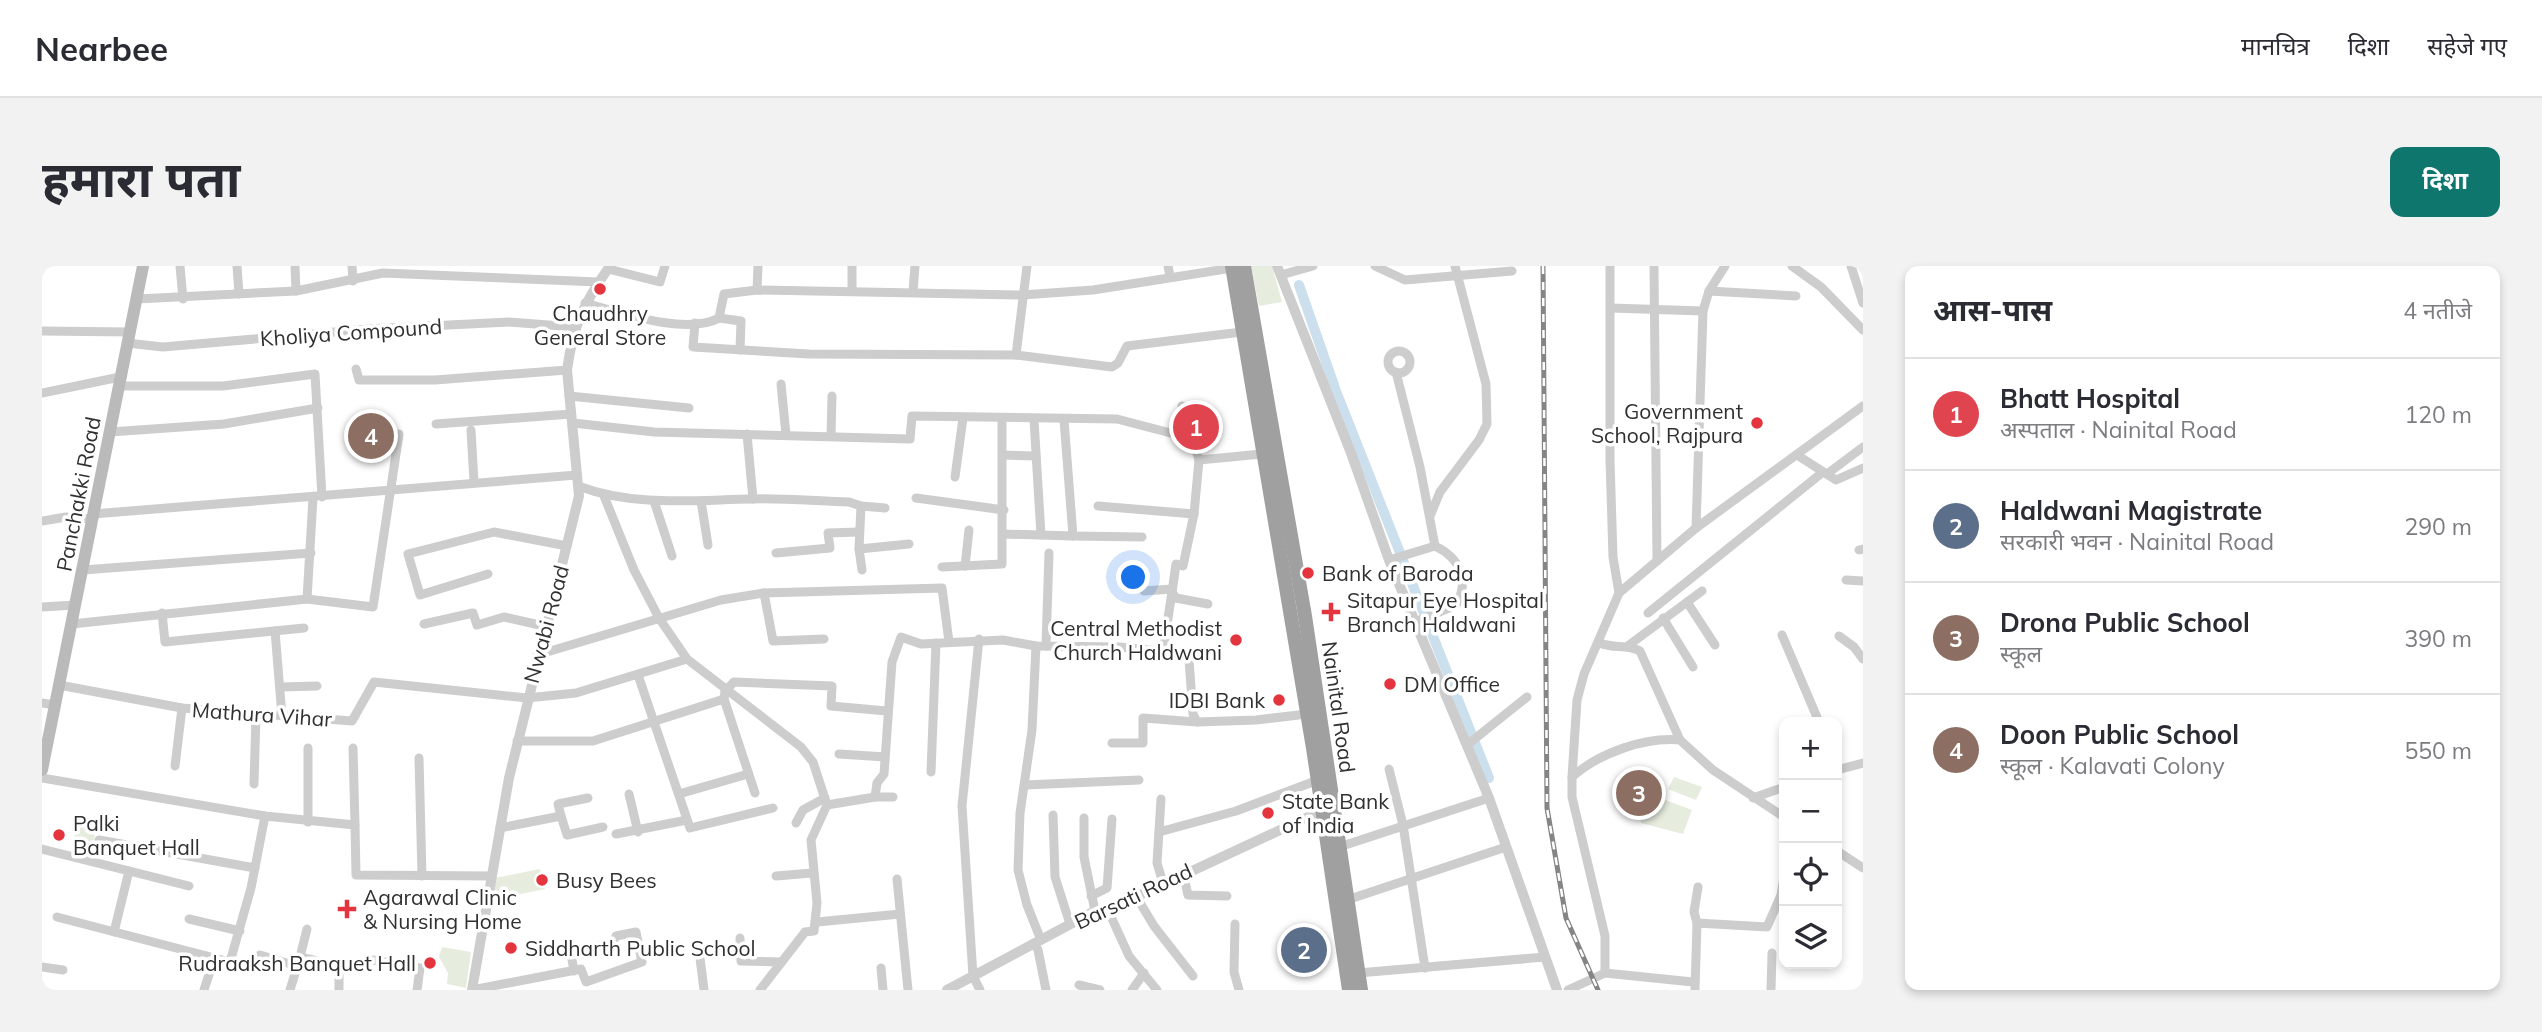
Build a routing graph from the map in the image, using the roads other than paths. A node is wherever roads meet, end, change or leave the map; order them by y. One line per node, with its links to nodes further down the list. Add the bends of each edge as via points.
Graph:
1 (143, 266): 36 (main road, Panchakki Road)
2 (180, 266): 37 (street)
3 (237, 266): 33 (street)
4 (295, 266): 29 (street)
5 (352, 266): 26 (street)
6 (665, 266): 19 (street, via 660,282)
7 (758, 266): 28 (street)
8 (852, 266): 30 (street)
9 (915, 266): 31 (street)
10 (1027, 266): 34 (street)
11 (1168, 266): 24 (street)
12 (1313, 266): 22 (street)
13 (1375, 266): 25 (street, via 1405,280)
14 (1455, 266): 25 (street)
15 (1610, 266): 40 (street)
16 (1654, 266): 41 (street)
17 (1725, 266): 32 (street)
18 (1851, 266): 39 (street)
19 (609, 267): 27 (street, Nwabi Road)
20 (1236, 267): 24 (street); 49 (highway, Nainital Road); 86 (highway, Nainital Road)
21 (1798, 267): 43 (street)
22 (1279, 271): 121 (street)
23 (1512, 271): 25 (street)
24 (1170, 276): 34 (street)
25 (1457, 277): 103 (street, via 1486,384 1487,424 1440,492)
26 (353, 281): 27 (street, via 383,273); 29 (street)
27 (598, 282): 38 (street, Nwabi Road)
28 (757, 290): 30 (street); 44 (street, via 724,294)
29 (296, 291): 33 (street)
30 (852, 291): 31 (street)
31 (913, 292): 34 (street)
32 (1709, 292): 35 (street); 42 (street)
33 (239, 294): 37 (street)
34 (1022, 295): 52 (street)
35 (1796, 296)
36 (137, 299): 37 (street); 50 (main road, Panchakki Road)
37 (183, 299)
38 (585, 303): 45 (street, via 656,323); 46 (street, Nwabi Road)
39 (1863, 304): 43 (street)
40 (1611, 308): 41 (street); 134 (street, via 1613,557)
41 (1654, 310): 42 (street); 122 (street)
42 (1703, 311): 105 (street)
43 (1851, 317): 47 (street)
44 (719, 318): 45 (street); 51 (street, via 741,321)
45 (695, 323): 51 (street, via 694,347)
46 (575, 327): 50 (street, Kholiya Compound, via 509,322 369,328 163,347); 54 (street, Nwabi Road)
47 (1863, 330)
48 (42, 331): 50 (street, Kholiya Compound)
49 (1242, 332): 52 (street, via 1127,346 1112,367); 79 (highway, Nainital Road)
50 (129, 337): 56 (main road, Panchakki Road)
51 (740, 350): 52 (street)
52 (1016, 355)
53 (356, 369): 54 (street, via 359,380 435,380)
54 (568, 370): 59 (street, Nwabi Road)
55 (1396, 372): 103 (street)
56 (120, 381): 58 (street); 63 (street, via 223,386 315,373); 72 (main road, Panchakki Road)
57 (781, 384): 75 (street)
58 (42, 393)
59 (569, 396): 64 (street); 66 (street, Nwabi Road)
60 (832, 396): 77 (street)
61 (1182, 406): 76 (street)
62 (1863, 406): 81 (street)
63 (318, 408): 72 (street, via 224,424); 92 (street)
64 (689, 408)
65 (963, 418): 67 (street); 77 (street, via 912,416 910,439); 87 (street)
66 (572, 419): 70 (street); 74 (street, via 654,432); 88 (street, Nwabi Road)
67 (1002, 419): 68 (street); 80 (street)
68 (1034, 420): 69 (street); 82 (street)
69 (1063, 420): 76 (street, via 1117,419); 110 (street)
70 (436, 424)
71 (471, 430): 89 (street)
72 (110, 432): 102 (main road, Panchakki Road)
73 (399, 434): 90 (street)
74 (747, 434): 75 (street); 94 (street)
75 (786, 435): 77 (street)
76 (1180, 435): 83 (street, via 1195,447)
77 (831, 436)
78 (1863, 447): 85 (street)
79 (1262, 454): 83 (street); 86 (highway, Nainital Road)
80 (1003, 455): 82 (street); 100 (street)
81 (1797, 455): 85 (street); 105 (street)
82 (1036, 456): 109 (street)
83 (1199, 460): 101 (street)
84 (1863, 468): 85 (street, via 1836,480)
85 (1825, 473): 141 (street)
86 (1272, 474): 176 (highway, Nainital Road); 233 (highway, Nainital Road, via 1305,616)
87 (955, 477)
88 (578, 481): 89 (street); 91 (street); 115 (street, Nwabi Road)
89 (474, 482): 90 (street)
90 (390, 490): 92 (street); 135 (street, via 373,607)
91 (604, 495): 95 (street); 142 (street)
92 (317, 497): 102 (street); 117 (street)
93 (916, 498): 100 (street)
94 (753, 499): 96 (street); 97 (street)
95 (654, 500): 96 (street); 120 (street)
96 (701, 501): 113 (street)
97 (861, 506): 99 (street); 107 (street)
98 (1098, 506): 101 (street)
99 (884, 508)
100 (1004, 510): 108 (street)
101 (1194, 514): 131 (street, via 1183,566 1176,564)
102 (93, 516): 104 (street); 125 (main road, Panchakki Road)
103 (1430, 516): 114 (street)
104 (42, 522)
105 (1696, 528): 122 (street)
106 (969, 530): 123 (street)
107 (859, 532): 116 (street); 118 (street, via 828,533 830,548)
108 (1003, 534): 109 (street); 123 (street, via 1002,564)
109 (1041, 535): 110 (street)
110 (1073, 536): 111 (street)
111 (1142, 537)
112 (909, 544): 116 (street)
113 (708, 545)
114 (1435, 545): 121 (street); 144 (street, via 1451,554 1464,591 1456,605)
115 (567, 546): 127 (street, via 494,532 408,554 420,595); 147 (street, Nwabi Road)
116 (859, 549): 126 (street)
117 (311, 553): 125 (street); 135 (street)
118 (776, 553)
119 (1049, 554): 159 (street)
120 (672, 556)
121 (1397, 558): 144 (street)
122 (1657, 561): 134 (street)
123 (965, 566): 124 (street)
124 (942, 567)
125 (83, 570): 138 (main road, Panchakki Road)
126 (862, 570)
127 (488, 574)
128 (1846, 580): 129 (street)
129 (1863, 581)
130 (1144, 591): 131 (street)
131 (1172, 591): 137 (street, via 1176,598); 160 (street)
132 (1702, 591): 136 (street)
133 (764, 593): 142 (street); 152 (street, via 773,641); 154 (street, via 942,588)
134 (1619, 593): 156 (street)
135 (307, 600): 140 (street)
136 (1687, 602): 143 (street); 158 (street)
137 (1208, 604)
138 (75, 605): 139 (street); 145 (main road, Panchakki Road)
139 (42, 607)
140 (162, 613): 145 (street); 149 (street, via 165,642)
141 (1648, 613)
142 (659, 618): 161 (street); 162 (street)
143 (1662, 618): 157 (street); 164 (street)
144 (1422, 620): 184 (street)
145 (72, 624): 166 (main road, Panchakki Road)
146 (424, 624): 147 (street, via 473,613 477,625 504,617)
147 (544, 626): 161 (street, Nwabi Road)
148 (304, 628): 149 (street)
149 (275, 631): 168 (street)
150 (1782, 635): 178 (street)
151 (1839, 636): 163 (street)
152 (824, 639)
153 (979, 639): 154 (street); 159 (street); 285 (street, via 962,806)
154 (949, 642): 155 (street)
155 (936, 643): 174 (street, via 921,644 901,637 892,662); 195 (street)
156 (1600, 643): 157 (street, via 1614,648); 198 (street, via 1577,700)
157 (1629, 645): 181 (street, via 1640,651)
158 (1714, 645)
159 (1041, 646): 160 (street); 202 (street)
160 (1163, 651): 180 (street, via 1187,654)
161 (537, 655): 171 (street, Nwabi Road)
162 (687, 659): 165 (street); 169 (street)
163 (1863, 659)
164 (1693, 667)
165 (638, 675): 171 (street, via 576,694); 179 (street)
166 (59, 685): 172 (main road, Panchakki Road); 173 (street, Mathura Vihar)
167 (317, 685): 168 (street)
168 (281, 687): 177 (street)
169 (724, 695): 174 (street, via 734,682 832,686 831,706); 179 (street); 196 (street); 213 (street, via 772,722 801,747 813,762)
170 (1527, 697): 184 (street)
171 (527, 698): 177 (street, Mathura Vihar, via 374,682 352,720); 182 (street, Nwabi Road)
172 (49, 704): 194 (main road, Panchakki Road)
173 (182, 708): 175 (street, Mathura Vihar); 191 (street)
174 (887, 711): 188 (street)
175 (256, 715): 177 (street, Mathura Vihar); 201 (street)
176 (1307, 715): 180 (street); 200 (highway, Nainital Road)
177 (282, 716)
178 (1817, 717)
179 (654, 722): 182 (street, via 593,741); 206 (street)
180 (1197, 722): 183 (street, via 1143,719 1143,743)
181 (1680, 740): 198 (street, via 1656,740 1607,755); 211 (street)
182 (517, 741): 228 (street, Nwabi Road)
183 (1112, 743)
184 (1467, 745): 210 (street)
185 (308, 748): 223 (street)
186 (353, 748): 225 (street)
187 (839, 754): 188 (street)
188 (884, 757): 207 (street, via 884,774)
189 (419, 758): 242 (street)
190 (1863, 763): 192 (street)
191 (175, 766)
192 (1842, 766)
193 (1389, 769): 226 (street)
194 (42, 770)
195 (931, 772)
196 (748, 774): 204 (street); 206 (street)
197 (42, 778): 218 (street)
198 (1572, 778): 284 (street, via 1572,797 1605,936)
199 (1139, 780): 202 (street)
200 (1318, 780): 215 (highway, Nainital Road); 230 (street, via 1236,811)
201 (254, 784)
202 (1024, 785): 268 (street, via 1018,870)
203 (1779, 789): 211 (street)
204 (755, 793)
205 (628, 794): 229 (street)
206 (679, 794): 222 (street)
207 (875, 797): 208 (street); 213 (street)
208 (893, 797)
209 (587, 798): 219 (street, via 558,804)
210 (1489, 798): 226 (street); 234 (street)
211 (1753, 798): 216 (street)
212 (1161, 799): 230 (street)
213 (826, 802): 224 (street, via 803,810); 240 (street, via 811,840)
214 (773, 808): 222 (street, via 690,828)
215 (1323, 810): 241 (street, Barsati Road); 254 (highway, Nainital Road)
216 (1779, 814)
217 (1053, 815): 262 (street, via 1055,877)
218 (265, 816): 223 (street); 238 (street)
219 (561, 816): 227 (street, via 566,835); 228 (street)
220 (1084, 818): 250 (street)
221 (1112, 819): 250 (street, via 1107,888)
222 (687, 820): 229 (street)
223 (308, 822): 225 (street)
224 (796, 823)
225 (355, 825): 242 (street, via 356,875)
226 (1404, 825): 233 (street); 245 (street)
227 (603, 827)
228 (500, 828): 243 (street, Nwabi Road)
229 (638, 832): 231 (street)
230 (1159, 832): 247 (street, via 1157,863)
231 (616, 834)
232 (99, 840): 238 (street)
233 (1339, 847): 254 (highway, Nainital Road)
234 (1506, 847): 245 (street); 272 (street)
235 (42, 849): 239 (street)
236 (1842, 854): 237 (street)
237 (1861, 864)
238 (255, 868): 265 (street)
239 (129, 871): 248 (street); 266 (street)
240 (813, 873): 244 (street); 260 (street)
241 (1183, 873): 247 (street, Barsati Road); 252 (street, via 1188,895)
242 (422, 876): 243 (street)
243 (492, 876): 293 (street, Nwabi Road)
244 (776, 877)
245 (1413, 878): 254 (street); 279 (street)
246 (897, 879): 257 (street)
247 (1163, 883): 251 (street, Barsati Road)
248 (189, 886)
249 (1698, 887): 261 (street, via 1693,912)
250 (1091, 896): 256 (street)
251 (1136, 896): 255 (street, Barsati Road); 286 (street)
252 (1227, 896)
253 (1779, 900): 261 (street, via 1767,927)
254 (1341, 901): 283 (highway, Nainital Road); 305 (highway, Nainital Road)
255 (1108, 910): 256 (street, Barsati Road); 282 (street, via 1129,956)
256 (1095, 911): 262 (street, Barsati Road)
257 (900, 914): 260 (street); 297 (street)
258 (57, 917): 266 (street)
259 (190, 919): 265 (street)
260 (817, 922): 276 (street, via 814,931 805,932)
261 (1696, 923): 288 (street)
262 (1070, 924): 268 (street, Barsati Road)
263 (1235, 924): 304 (street, via 1234,972)
264 (307, 929): 275 (street)
265 (240, 931): 273 (street, via 230,962)
266 (114, 932): 273 (street)
267 (740, 938): 276 (street, via 741,961)
268 (1037, 942): 285 (street, Barsati Road); 300 (street)
269 (699, 950): 294 (street)
270 (1772, 953): 309 (street)
271 (260, 955): 275 (street)
272 (1545, 957): 279 (street); 307 (street)
273 (214, 959): 289 (street)
274 (373, 960): 292 (street, via 420,968)
275 (299, 961): 290 (street); 291 (street, via 339,966)
276 (781, 962): 295 (street)
277 (42, 967): 280 (street)
278 (881, 968): 296 (street)
279 (1425, 968): 283 (street)
280 (64, 970)
281 (574, 971): 281 (street, via 580,969 586,982 642,962 636,932 571,954); 293 (street)
282 (1143, 973): 302 (street); 303 (street)
283 (1358, 973): 306 (highway, Nainital Road)
284 (1605, 973): 288 (street); 308 (street)
285 (973, 976): 298 (street, Barsati Road); 299 (street)
286 (1193, 976)
287 (1079, 985): 301 (street)
288 (1694, 986)
289 (204, 990)
290 (290, 990)
291 (339, 990)
292 (417, 990)
293 (472, 990)
294 (704, 990)
295 (760, 990)
296 (883, 990)
297 (908, 990)
298 (947, 990)
299 (980, 990)
300 (1046, 990)
301 (1100, 990)
302 (1132, 990)
303 (1157, 990)
304 (1239, 990)
305 (1349, 990)
306 (1361, 990)
307 (1557, 990)
308 (1568, 990)
309 (1771, 990)

